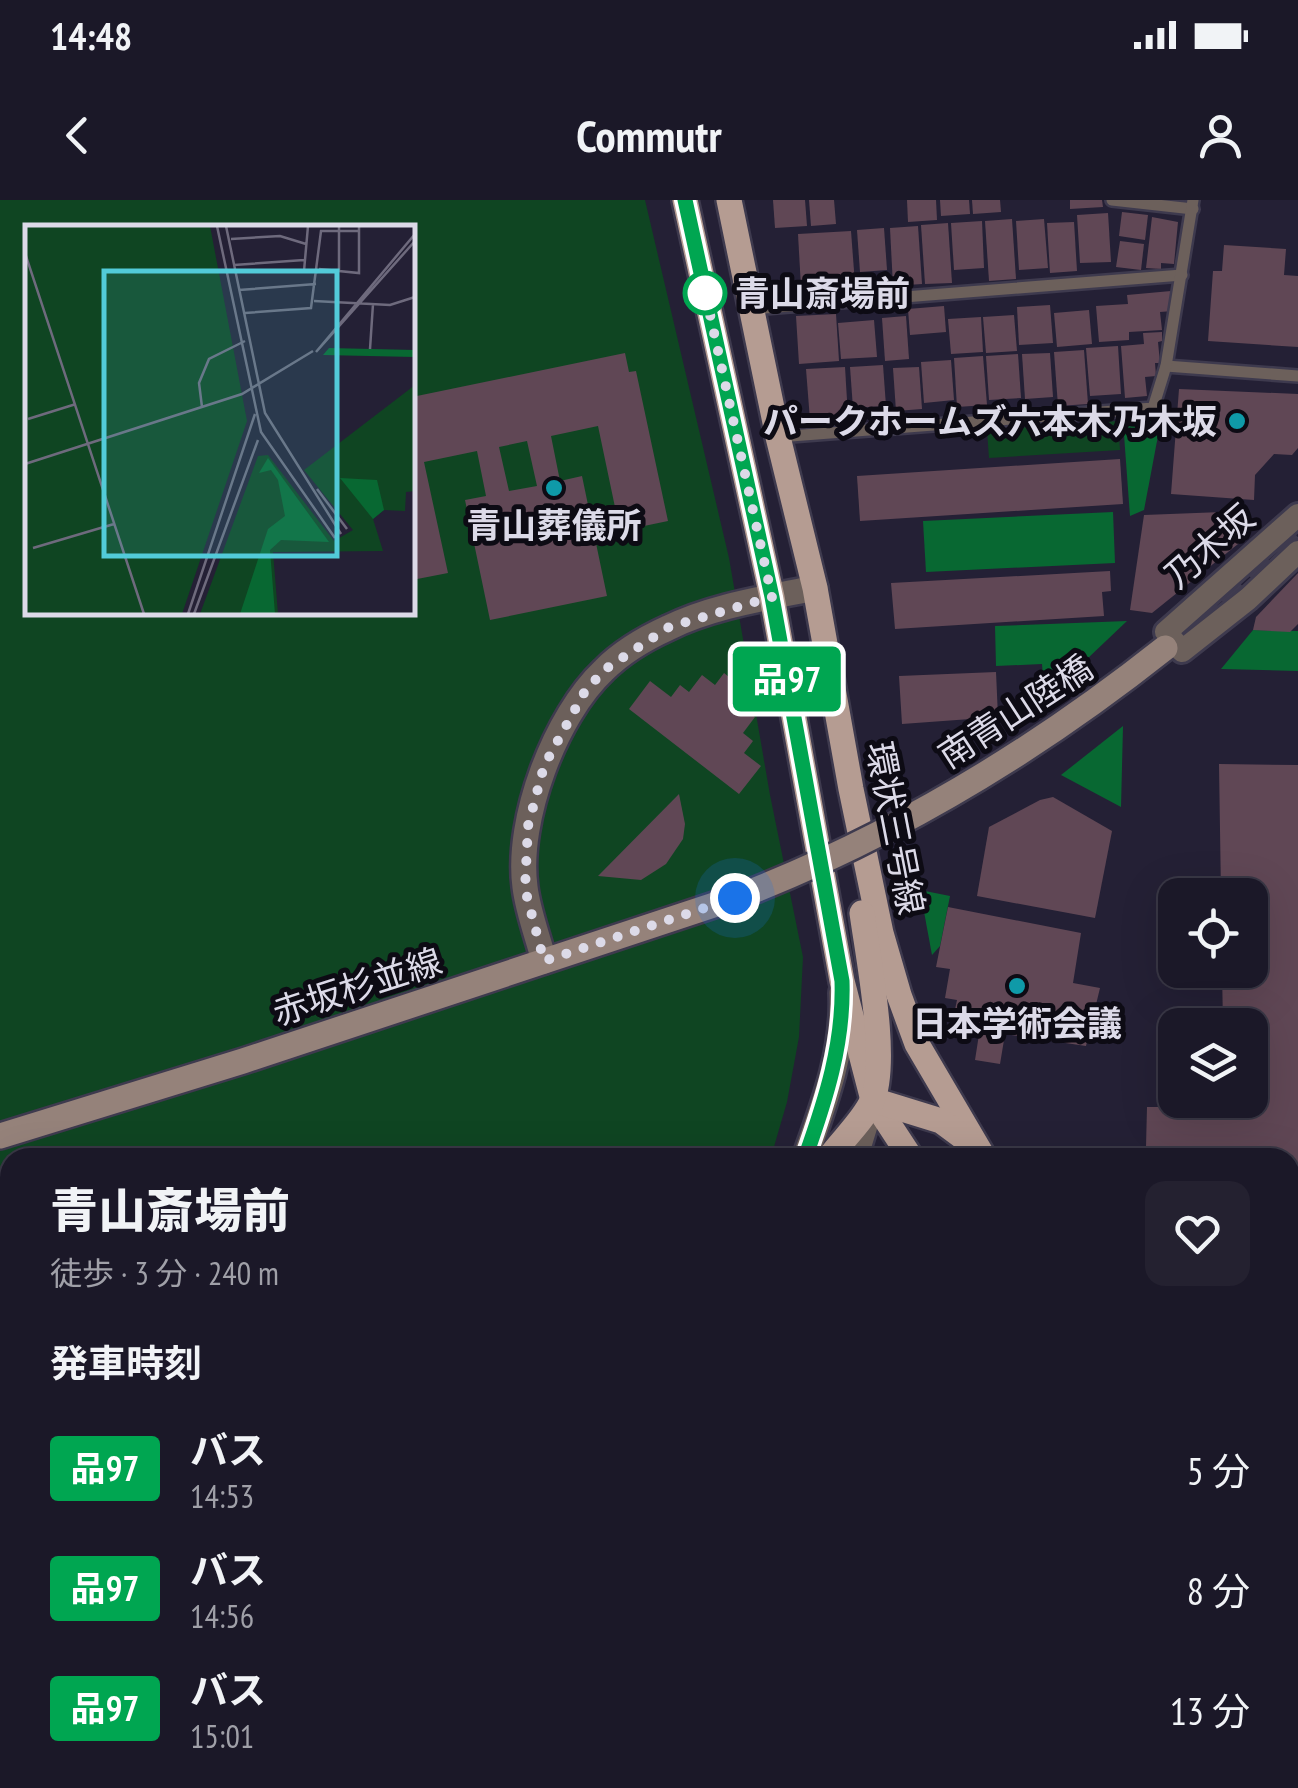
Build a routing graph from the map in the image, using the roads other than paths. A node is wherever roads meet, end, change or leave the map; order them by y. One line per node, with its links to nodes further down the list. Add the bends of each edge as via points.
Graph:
1 (685, 200): 13 (main road)
2 (729, 200): 6 (main road, 環状三号線)
3 (1112, 200): 4 (lane)
4 (1193, 204): 5 (lane)
5 (1182, 276): 6 (lane); 7 (lane)
6 (752, 309): 9 (main road, 環状三号線)
7 (1166, 366): 8 (lane); 9 (lane, via 1153,408)
8 (1298, 376)
9 (778, 437): 12 (main road, 環状三号線)
10 (1298, 515): 11 (street, 乃木坂, via 1166,632 1182,651)
11 (1298, 552)
12 (815, 588): 13 (street); 15 (main road, 環状三号線)
13 (772, 597): 17 (street, via 669,627 604,670 584,693 544,766 528,826 525,889); 18 (main road)
14 (1165, 648): 16 (main road, 南青山陸橋, bridge, via 1080,713 960,790)
15 (850, 789): 19 (main road, via 876,1020); 26 (main road, 環状三号線, via 898,995 918,1044)
16 (735, 898): 17 (main road, 赤坂杉並線)
17 (544, 961): 20 (main road, 赤坂杉並線)
18 (842, 981): 19 (main road); 21 (street, via 834,1068)
19 (872, 1100): 22 (main road); 23 (street); 24 (main road); 25 (main road, via 941,1121)
20 (0, 1136)
21 (808, 1148)
22 (836, 1148)
23 (858, 1148)
24 (903, 1148)
25 (975, 1148)
26 (978, 1148)

